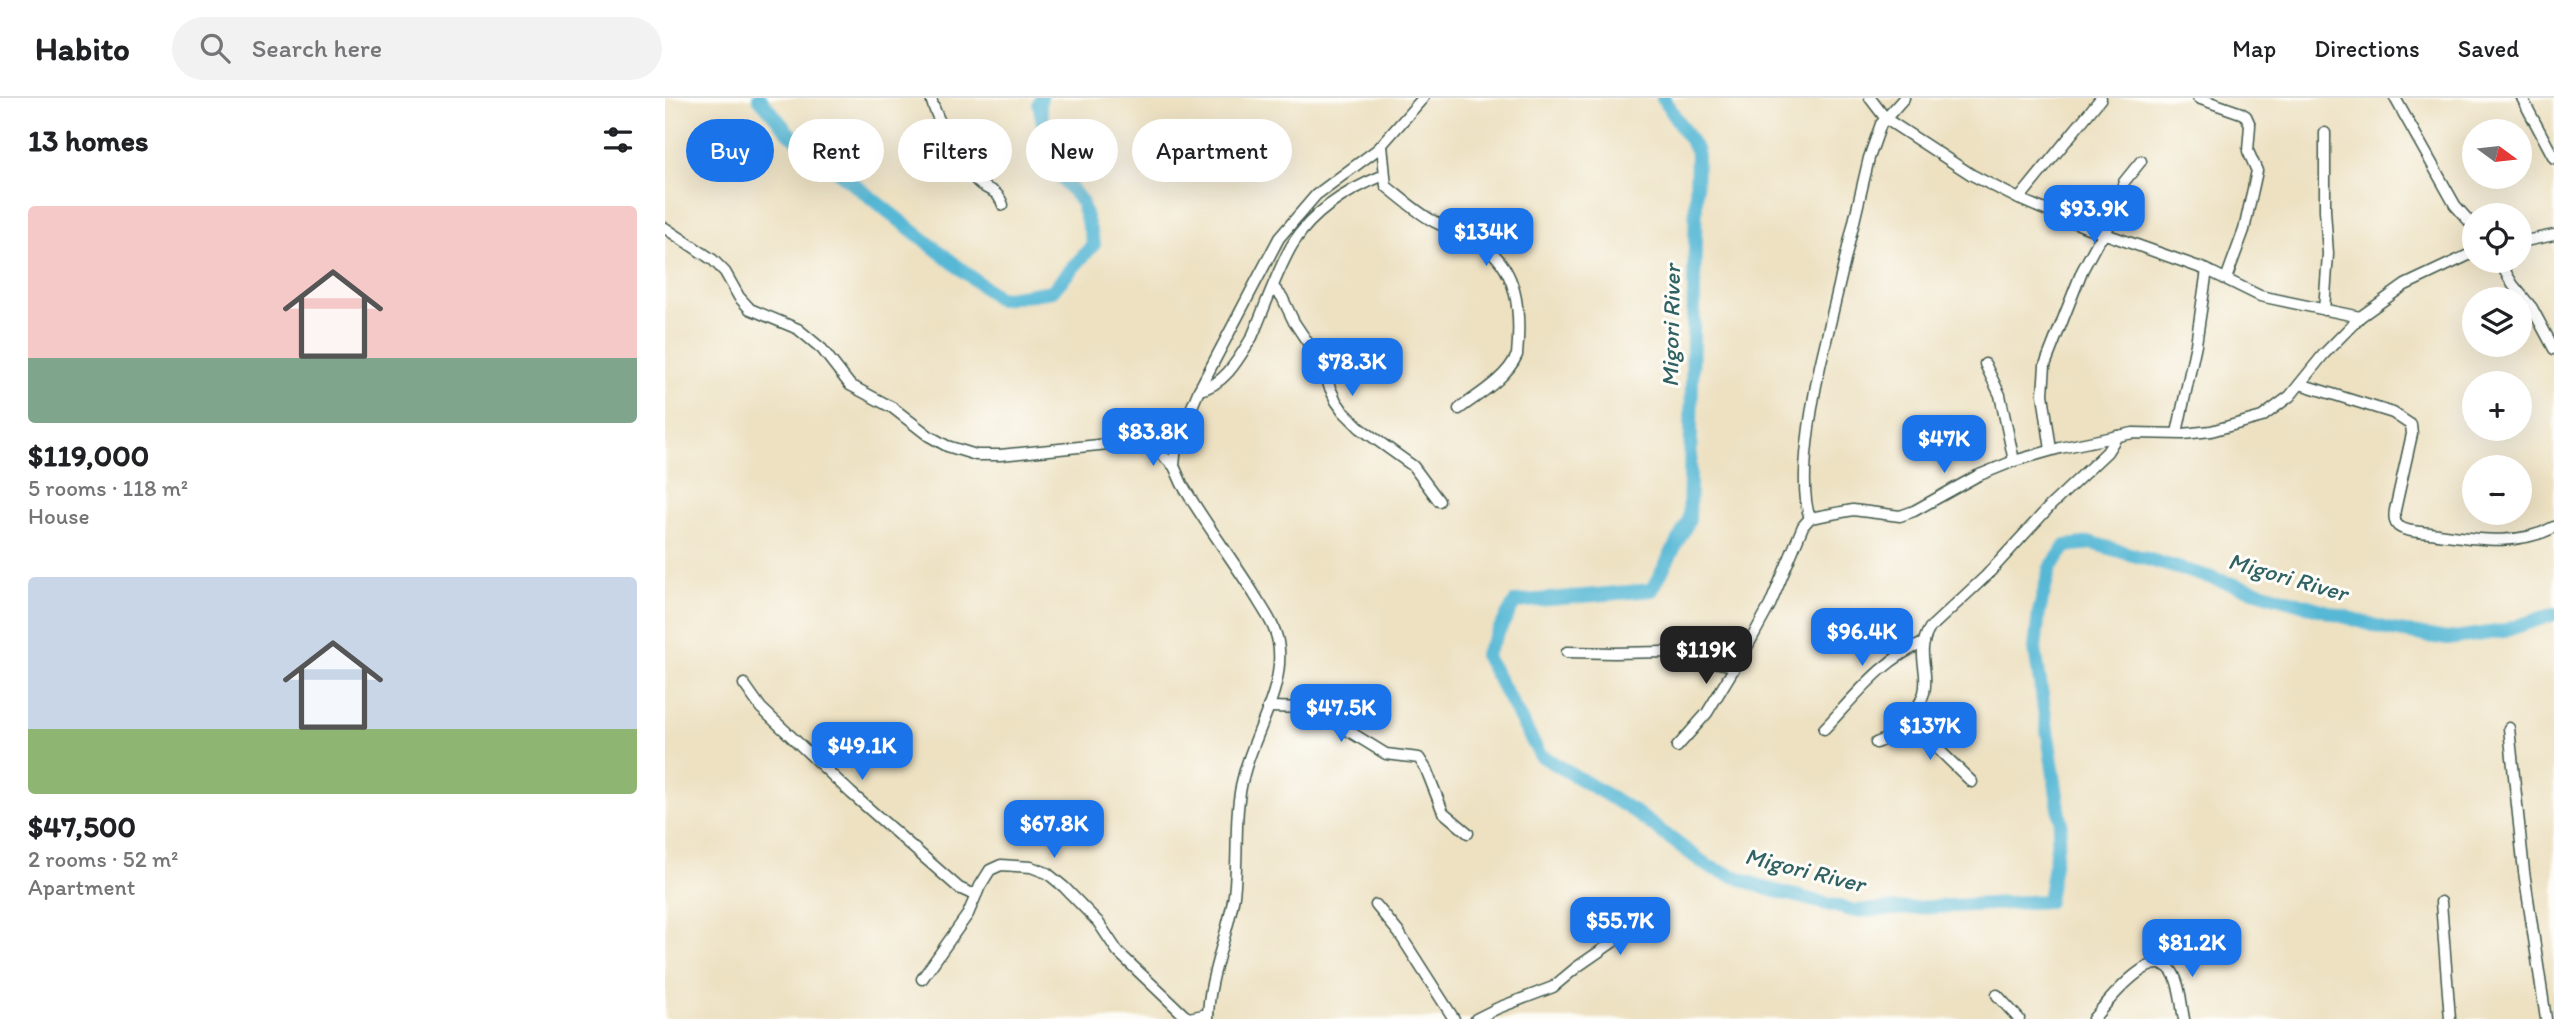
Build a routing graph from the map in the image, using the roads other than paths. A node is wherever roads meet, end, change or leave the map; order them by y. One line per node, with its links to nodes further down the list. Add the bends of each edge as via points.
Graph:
1 (931, 98): 16 (street, via 940,124 968,168)
2 (1423, 98): 11 (street)
3 (1870, 98): 9 (street)
4 (1904, 98): 9 (street)
5 (2101, 98): 15 (street)
6 (2197, 98): 25 (street, via 2241,113 2250,125 2248,152 2256,178)
7 (2395, 98): 17 (street)
8 (2522, 98): 12 (street)
9 (1886, 118): 15 (street, via 1972,176); 42 (street, via 1866,169 1813,399 1805,476)
10 (2325, 133): 27 (street, via 2328,254)
11 (1382, 145): 14 (street); 32 (street, via 1316,195 1279,238)
12 (2554, 158)
13 (2141, 161): 19 (street, via 2125,182)
14 (1384, 175): 26 (street, via 1348,192 1313,219 1294,242); 33 (street, via 1386,186 1430,220 1490,251 1513,279 1517,355 1494,384)
15 (2019, 199): 19 (street)
16 (1003, 205)
17 (2462, 213)
18 (665, 228): 37 (street, via 713,260 750,309 798,329 822,349 850,385 893,408 940,443 984,455 1128,442)
19 (2106, 233): 23 (street); 38 (street, via 2082,271 2045,365 2043,394)
20 (2554, 235): 21 (street)
21 (2532, 240)
22 (2462, 258): 28 (street, via 2405,285)
23 (2207, 270): 25 (street); 34 (street)
24 (2506, 273): 29 (street)
25 (2226, 279): 27 (street, via 2260,296)
26 (1274, 288): 32 (street, via 1238,358 1215,386); 41 (street, via 1312,349 1338,405 1360,428 1413,466)
27 (2324, 310): 28 (street)
28 (2360, 317): 31 (street)
29 (2554, 349)
30 (1985, 363): 39 (street, via 2000,395)
31 (2300, 384): 34 (street, via 2262,416 2211,431); 43 (street, via 2393,413 2411,425 2395,510 2394,520 2400,527 2495,540 2534,535)
32 (1199, 390): 36 (street)
33 (1459, 409)
34 (2177, 433): 35 (street)
35 (2117, 436): 38 (street); 44 (street, via 2107,452 1930,628)
36 (1178, 441): 37 (street); 40 (street)
37 (1157, 446): 40 (street)
38 (2051, 450): 39 (street)
39 (2014, 461): 42 (street, via 1907,513 1891,516 1853,510)
40 (1174, 466): 48 (street, via 1273,628 1279,671)
41 (1439, 501)
42 (1810, 518): 46 (street, via 1770,605)
43 (2554, 527)
44 (1924, 643): 49 (street, via 1926,686 1918,707); 50 (street, via 1893,660)
45 (1567, 652): 46 (street, via 1664,652)
46 (1735, 666): 53 (street, via 1707,713)
47 (744, 684): 56 (street, via 761,708 851,793 959,888)
48 (1268, 707): 55 (street, via 1311,708 1386,754 1419,758 1443,812); 62 (street, via 1243,775 1234,897)
49 (1905, 722): 52 (street); 54 (street)
50 (1824, 729)
51 (2509, 729): 70 (street)
52 (1876, 743)
53 (1677, 747)
54 (1972, 782)
55 (1468, 833)
56 (977, 893): 60 (street, via 968,914); 63 (street, via 996,866 1031,867 1047,873 1097,922 1118,952)
57 (2441, 902): 69 (street)
58 (1376, 905): 64 (street)
59 (1645, 920): 65 (street, via 1553,987)
60 (922, 979)
61 (1997, 995): 66 (street)
62 (1208, 1016): 63 (street)
63 (1190, 1018)
64 (1454, 1019)
65 (1476, 1019)
66 (2019, 1019)
67 (2093, 1019): 68 (street, via 2138,972 2159,966 2174,975)
68 (2184, 1019)
69 (2450, 1019)
70 (2546, 1019)

